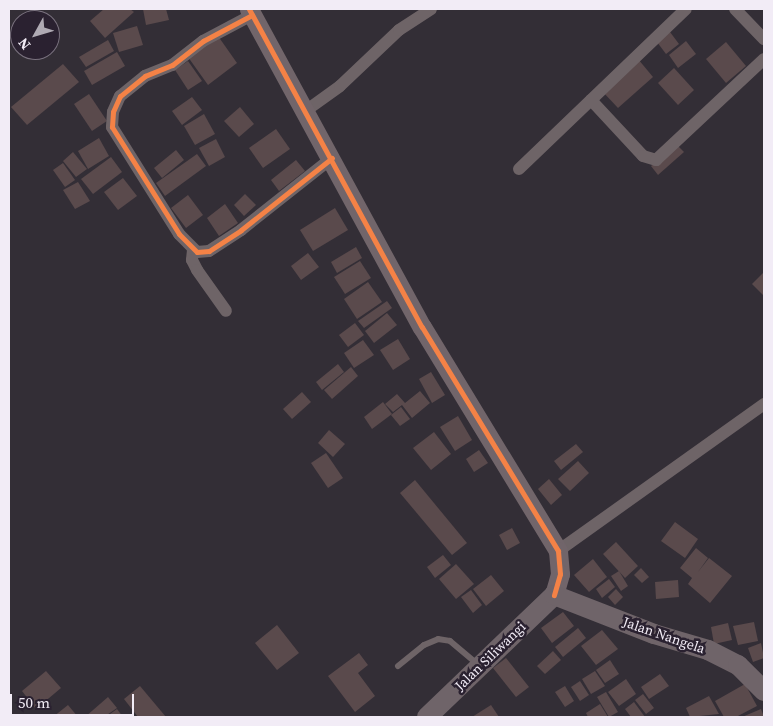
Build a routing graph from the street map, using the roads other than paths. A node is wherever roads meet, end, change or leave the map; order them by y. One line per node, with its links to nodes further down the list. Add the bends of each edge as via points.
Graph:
1 (430, 9): 8 (street, via 399,30 340,86)
2 (686, 9): 7 (street)
3 (735, 9): 5 (street)
4 (251, 12): 8 (street); 11 (street, via 172,64 145,76 120,96 113,112 112,127 139,174)
5 (764, 39)
6 (764, 59): 7 (street, via 656,160 643,156)
7 (591, 100): 10 (street)
8 (304, 112): 9 (street)
9 (332, 158): 11 (street, via 209,251); 14 (street, via 422,327)
10 (519, 169)
11 (193, 250): 12 (street, via 192,260 197,270)
12 (226, 312)
13 (764, 404): 14 (street)
14 (558, 551): 15 (street, via 560,574)
15 (554, 595): 17 (main road, Jalan Siliwangi); 18 (main road, Jalan Nangela, via 654,634 708,650 738,665)
16 (398, 666): 17 (lane, via 424,645 438,639 450,641)
17 (480, 666): 19 (main road, Jalan Siliwangi)
18 (764, 691)
19 (428, 717)

